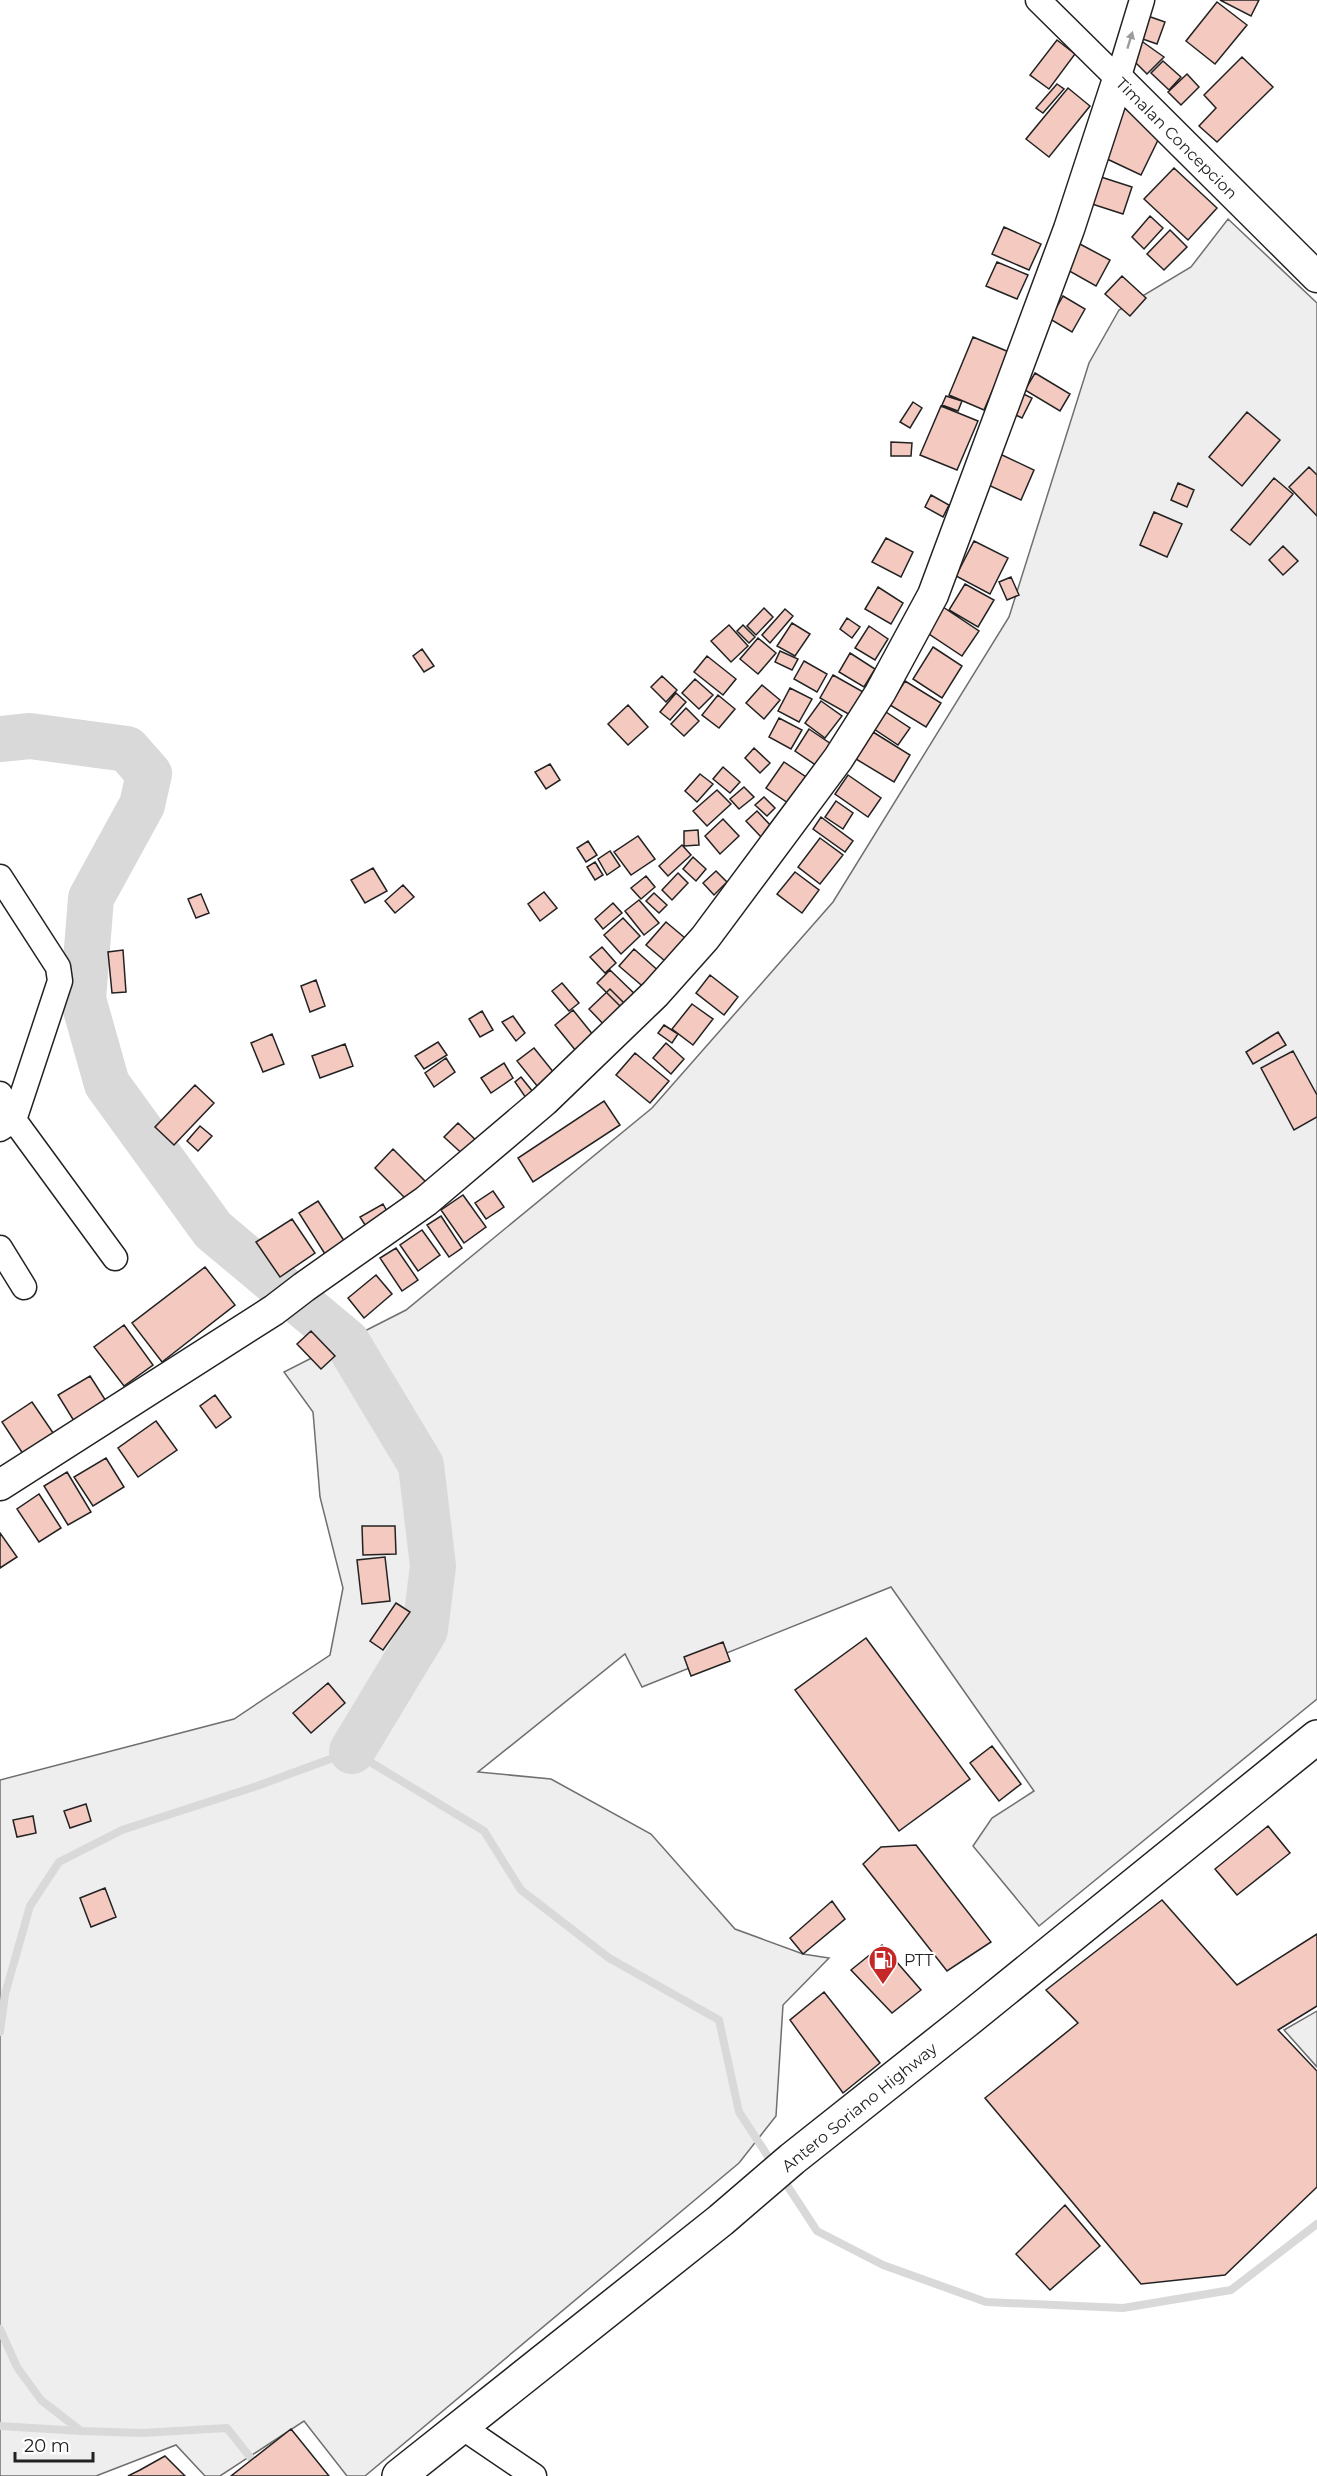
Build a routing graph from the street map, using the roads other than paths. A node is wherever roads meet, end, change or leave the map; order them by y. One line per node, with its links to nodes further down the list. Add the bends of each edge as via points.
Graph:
1 (1038, 0): 3 (street, Timalan Concepcion)
2 (1142, 0): 3 (street, one-way to 2)
3 (1118, 79): 4 (street, Timalan Concepcion); 11 (street, via 1070,229 933,595 880,693 838,759 705,938 655,994 544,1101 426,1201 274,1310)
4 (1317, 277)
5 (0, 877): 7 (street, via 60,974)
6 (0, 1094): 7 (street)
7 (7, 1124): 9 (street)
8 (0, 1248): 10 (street)
9 (115, 1258)
10 (24, 1287)
11 (0, 1485)
12 (1317, 1737): 13 (main road, Antero Soriano Highway)
13 (462, 2427): 14 (main road, Antero Soriano Highway); 15 (street)
14 (399, 2476)
15 (534, 2476)

